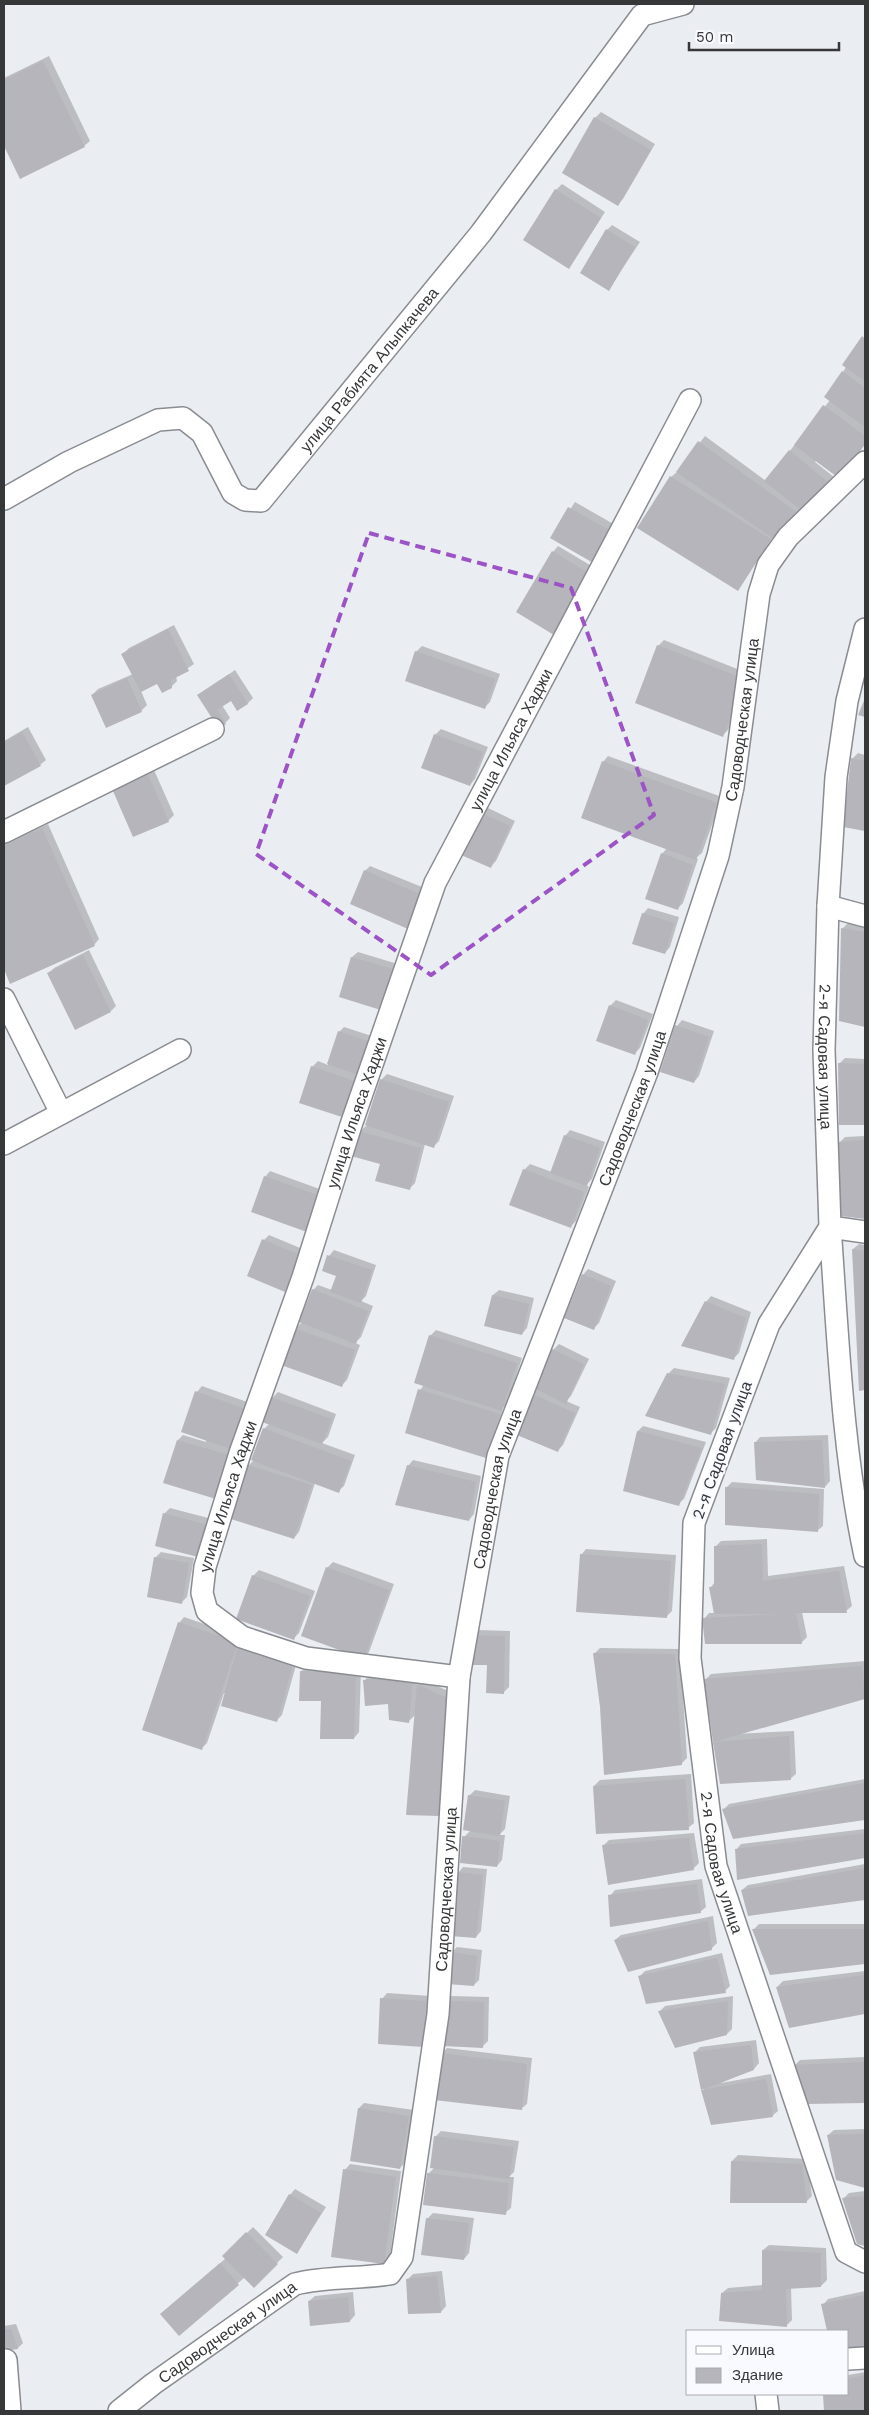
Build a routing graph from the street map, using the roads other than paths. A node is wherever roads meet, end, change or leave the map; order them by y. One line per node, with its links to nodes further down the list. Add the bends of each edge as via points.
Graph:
1 (683, 4): 2 (street, улица Рабията Алыпкачева)
2 (643, 9): 5 (street, улица Рабията Алыпкачева, via 481,233 261,501 245,500 233,493 202,434 183,418 158,420 69,462)
3 (690, 400): 18 (street, улица Ильяса Хаджи, via 435,883 351,1124 303,1277 240,1453 205,1567 202,1593 207,1611 242,1637 306,1658)
4 (865, 462): 18 (street, Садоводческая улица, via 788,537 768,565 759,594 733,787 718,856 647,1072 498,1456)
5 (4, 499)
6 (864, 633): 9 (street, 2-я Садовая улица, via 847,701 836,778)
7 (213, 729): 8 (street)
8 (4, 832)
9 (828, 906): 10 (street); 15 (street, 2-я Садовая улица, via 824,1050)
10 (865, 916)
11 (4, 999): 13 (street)
12 (180, 1050): 13 (street)
13 (61, 1113): 14 (street)
14 (4, 1144)
15 (830, 1226): 16 (street); 17 (street, via 841,1376); 19 (street, 2-я Садовая улица, via 769,1324 694,1523 690,1658 716,1866 846,2252)
16 (865, 1232)
17 (865, 1556)
18 (458, 1677): 25 (street, Садоводческая улица, via 438,2014 402,2257 390,2274 358,2279 319,2278 295,2284)
19 (865, 2262)
20 (865, 2358): 21 (street)
21 (849, 2359)
22 (6, 2360): 24 (street)
23 (766, 2395): 26 (street)
24 (10, 2411)
25 (119, 2411)
26 (768, 2411)

